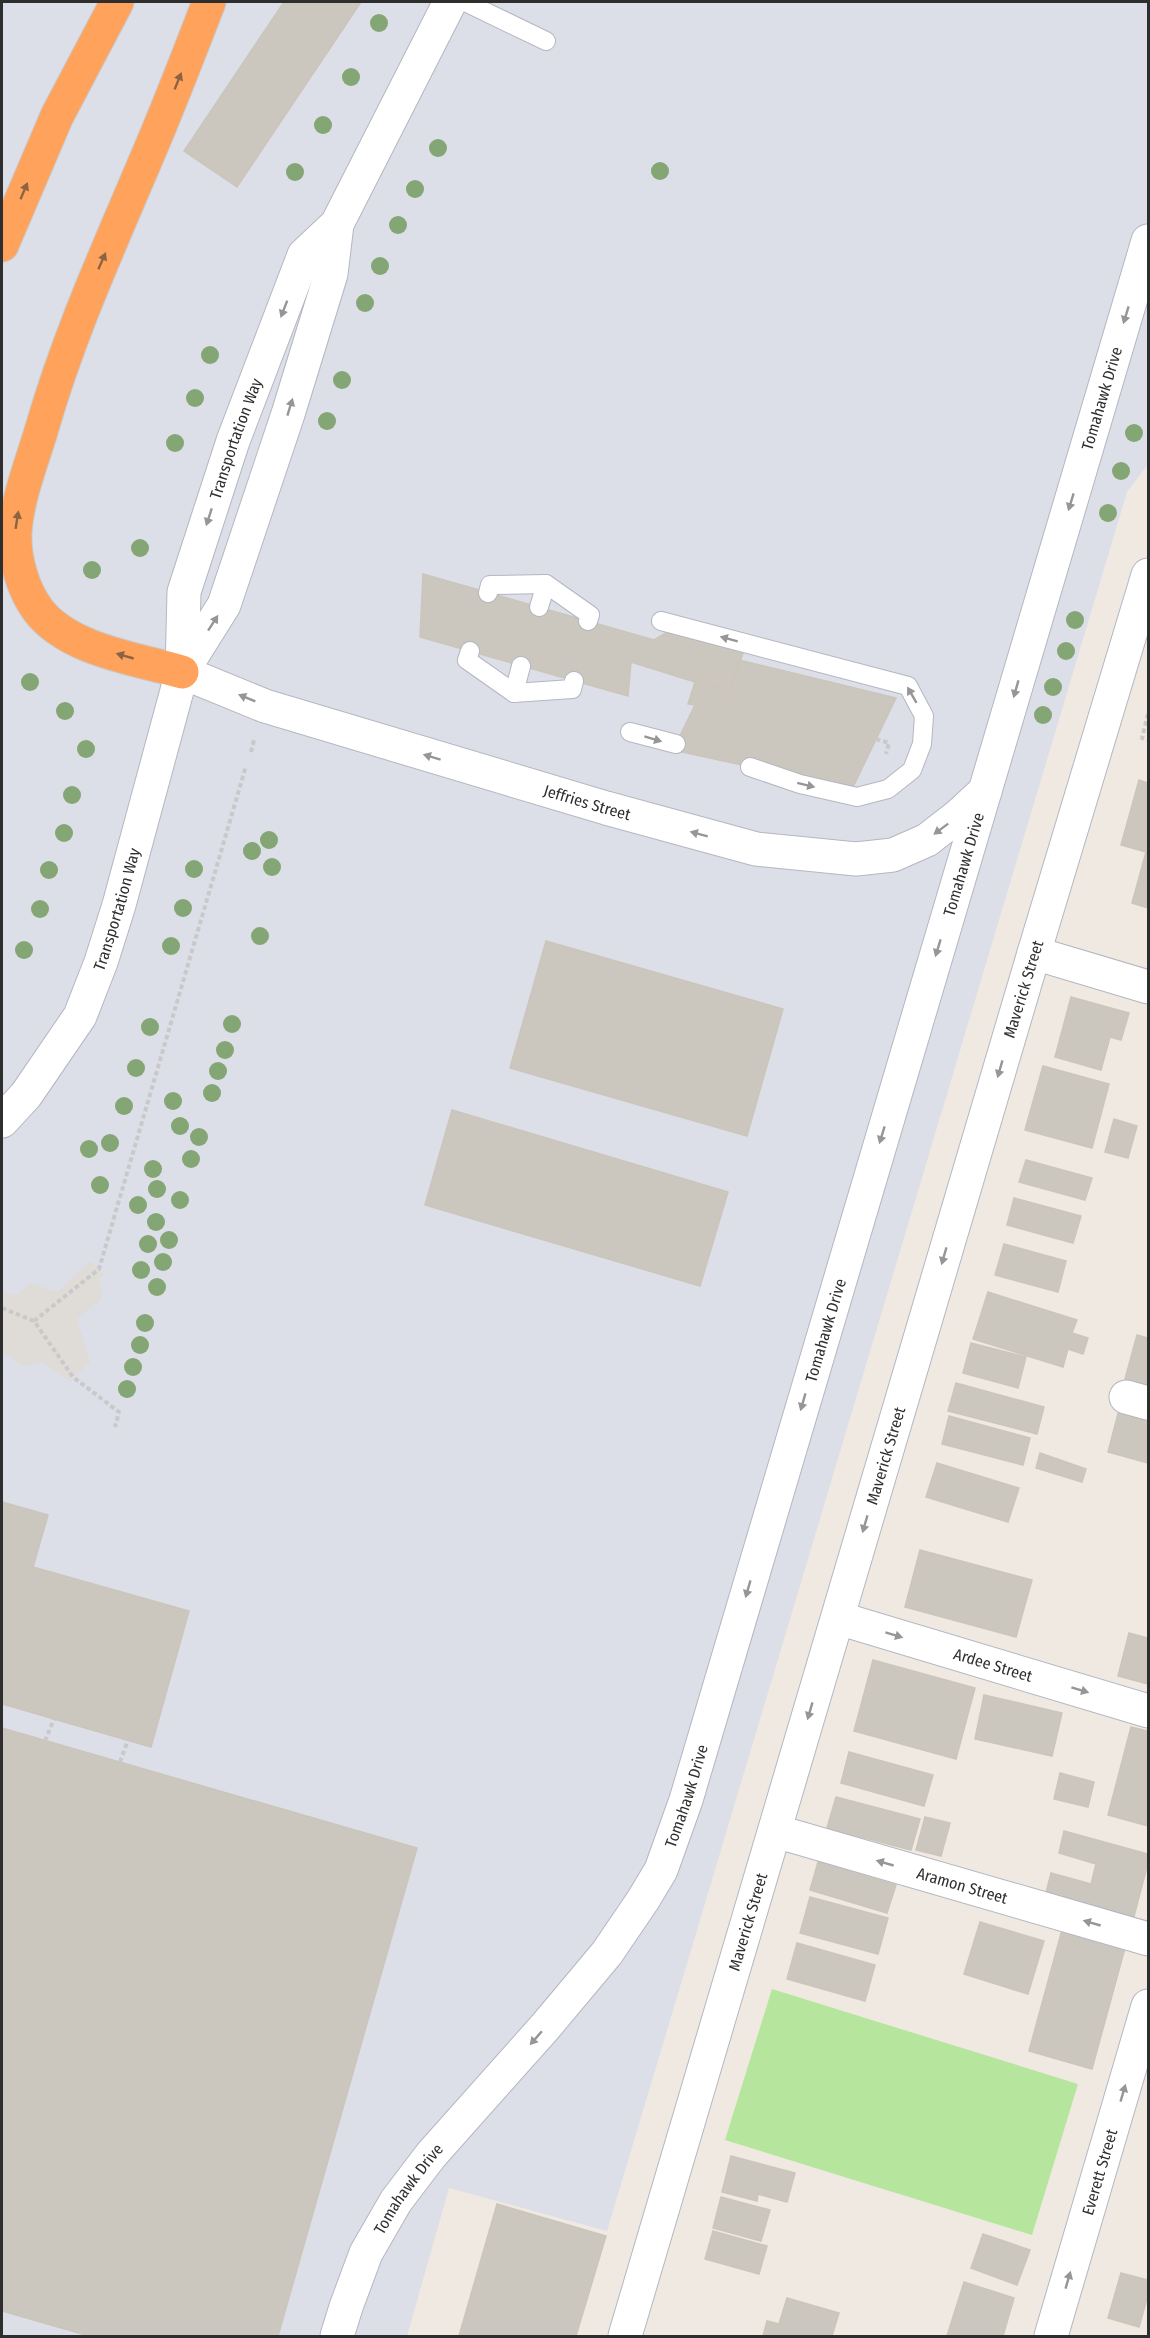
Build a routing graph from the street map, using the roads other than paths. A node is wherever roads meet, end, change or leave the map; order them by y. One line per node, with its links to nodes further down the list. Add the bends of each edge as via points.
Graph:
1 (117, 2): 7 (highway, one-way to 1, via 57,116)
2 (209, 2): 18 (highway, one-way to 2, via 89,645 51,624 28,591 18,564 15,536 19,509 60,365)
3 (450, 2): 6 (street, Transportation Way)
4 (465, 2): 5 (lane)
5 (546, 41)
6 (337, 224): 18 (street, Transportation Way, one-way to 6, via 224,605 331,274); 18 (street, Transportation Way, one-way to 18, via 304,255 233,441 184,592)
7 (2, 245)
8 (1146, 250): 9 (lane); 24 (street, Tomahawk Drive, one-way to 24)
9 (1149, 292)
10 (1149, 575): 25 (street, Maverick Street)
11 (546, 584): 12 (lane, via 490,585); 13 (lane); 14 (lane, via 590,615)
12 (488, 593)
13 (539, 607)
14 (588, 621)
15 (661, 621): 23 (lane, one-way to 15, via 857,797 888,789 912,770 922,744 924,716 908,686)
16 (470, 651): 20 (lane, via 467,660)
17 (521, 666): 20 (lane)
18 (182, 672): 24 (street, Jeffries Street, one-way to 18, via 927,840 892,855 856,859 756,849 265,706); 27 (street, Transportation Way, via 119,905 80,1016 26,1095)
19 (574, 681): 20 (lane, via 572,689)
20 (514, 693)
21 (630, 732): 22 (lane, one-way to 22)
22 (676, 744)
23 (750, 767)
24 (985, 791): 33 (street, Tomahawk Drive, one-way to 33, via 667,1856 607,1953 396,2201 366,2253)
25 (1034, 953): 26 (street); 28 (street, Maverick Street, one-way to 28)
26 (1149, 987)
27 (2, 1121)
28 (837, 1618): 29 (street, Ardee Street, one-way to 29); 30 (street, Maverick Street, one-way to 30)
29 (1149, 1711)
30 (775, 1831): 31 (street, Aramon Street, one-way to 30); 34 (street, Maverick Street)
31 (1149, 1939)
32 (1149, 2006): 35 (street, Everett Street, one-way to 32)
33 (338, 2337)
34 (625, 2337)
35 (1051, 2337)

